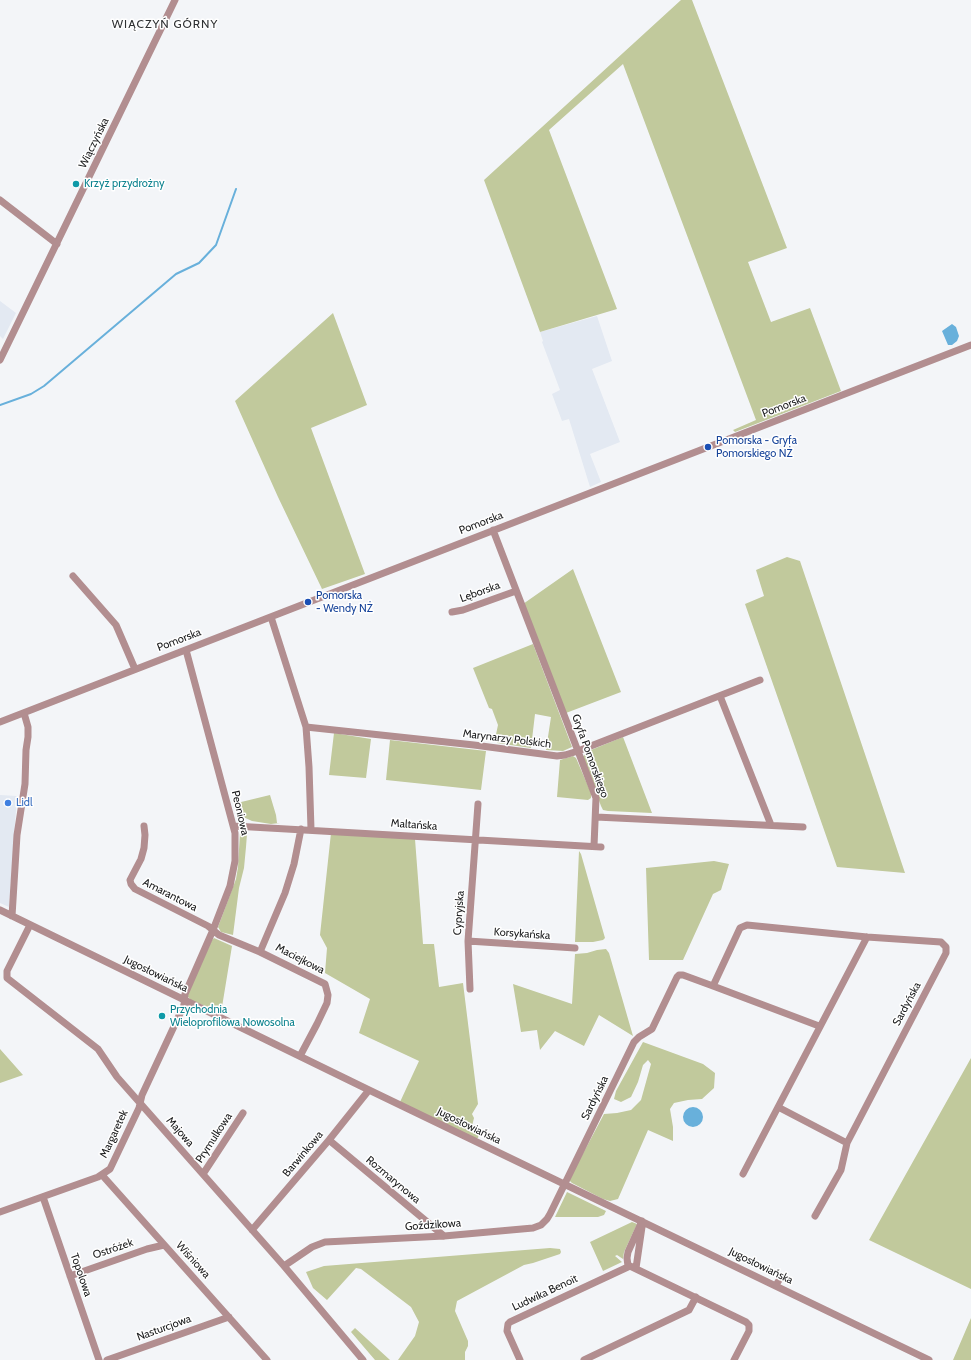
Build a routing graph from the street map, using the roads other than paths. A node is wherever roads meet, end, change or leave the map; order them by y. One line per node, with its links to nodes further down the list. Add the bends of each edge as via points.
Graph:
1 (175, 0): 3 (street, Wiączyńska)
2 (0, 200): 3 (street)
3 (57, 244): 5 (street, Wiączyńska)
4 (971, 345): 6 (street, Pomorska)
5 (0, 360)
6 (493, 530): 8 (street, Gryfa Pomorskiego); 10 (street, Pomorska)
7 (73, 576): 12 (street, via 116,625)
8 (516, 591): 9 (street, Lęborska); 18 (street, Gryfa Pomorskiego)
9 (452, 612)
10 (271, 617): 11 (street, Pomorska); 17 (street)
11 (186, 650): 12 (street, Pomorska); 23 (street, Peoniowa)
12 (135, 669): 15 (street, Pomorska)
13 (760, 680): 14 (street, Marynarzy Polskich)
14 (720, 696): 18 (street, Marynarzy Polskich); 21 (street)
15 (24, 713): 16 (street, Pomorska); 31 (street, via 28,733 25,784 20,811)
16 (0, 722)
17 (306, 727): 18 (street, Marynarzy Polskich, via 557,756); 26 (street)
18 (578, 751): 20 (street, Gryfa Pomorskiego, via 596,798)
19 (478, 804): 27 (street, Cypryjska)
20 (596, 817): 21 (street); 28 (street)
21 (770, 825): 24 (street)
22 (144, 826): 33 (street, Amarantowa, via 144,848 130,880 132,887)
23 (234, 826): 25 (street, Maltańska); 33 (street, Peoniowa, via 234,868)
24 (803, 827)
25 (301, 829): 26 (street, Maltańska); 37 (street, Maciejkowa, via 285,893)
26 (311, 829): 27 (street, Maltańska)
27 (475, 840): 28 (street, Maltańska); 35 (street, Cypryjska)
28 (594, 846): 29 (street, Maltańska)
29 (602, 847)
30 (0, 910): 31 (street, Jugosłowiańska)
31 (12, 916): 32 (street, Jugosłowiańska)
32 (30, 925): 40 (street, Jugosłowiańska); 44 (street, Majowa, via 7,971 7,978 98,1049 112,1071)
33 (213, 930): 37 (street, Maciejkowa); 40 (street, Peoniowa, via 185,994)
34 (867, 937): 38 (street, Sardyńska, via 747,925 740,928); 41 (street); 48 (street, Sardyńska, via 941,942 946,947 946,953)
35 (468, 941): 36 (street, Korsykańska); 39 (street, Cypryjska)
36 (575, 948)
37 (260, 952): 42 (street, Maciejkowa, via 321,981 327,989 326,1003)
38 (713, 986): 41 (street, Sardyńska); 52 (street, Sardyńska, via 683,975 677,977 652,1029 634,1042)
39 (470, 989)
40 (185, 1000): 42 (street, Jugosłowiańska); 44 (street, Margaretek)
41 (819, 1026): 45 (street)
42 (300, 1056): 43 (street, Jugosłowiańska)
43 (369, 1090): 47 (street, Barwinkowa); 52 (street, Jugosłowiańska)
44 (140, 1103): 49 (street, Majowa); 51 (street, Margaretek, via 110,1169)
45 (778, 1107): 48 (street); 50 (street)
46 (243, 1113): 49 (street, Prymulkowa)
47 (329, 1140): 57 (street, Barwinkowa); 58 (street, Rozmarynowa)
48 (847, 1143): 55 (street, Sardyńska, via 841,1170)
49 (203, 1174): 57 (street, Majowa)
50 (743, 1174)
51 (102, 1175): 53 (street); 59 (street, Wiśniowa)
52 (565, 1184): 56 (street, Jugosłowiańska); 58 (street, Goździkowa, via 547,1219 535,1228)
53 (43, 1197): 54 (street); 63 (street, Topolowa)
54 (0, 1212)
55 (815, 1216)
56 (642, 1221): 61 (street, via 628,1252); 62 (street); 65 (street, Jugosłowiańska)
57 (252, 1230): 60 (street, Majowa)
58 (444, 1236): 60 (street, Goździkowa, via 325,1242 312,1247)
59 (164, 1245): 63 (street, Ostróżek); 67 (street, Wiśniowa)
60 (284, 1266): 71 (street, Majowa)
61 (628, 1266): 62 (street); 72 (street, Ludwika Benoit, via 510,1322 507,1331)
62 (636, 1268): 66 (street)
63 (70, 1276): 68 (street, Topolowa)
64 (781, 1277): 65 (street)
65 (776, 1285): 75 (street, Jugosłowiańska)
66 (696, 1297): 73 (street, via 689,1310); 74 (street, via 748,1323 749,1331)
67 (229, 1317): 69 (street, Nasturcjowa); 70 (street, Wiśniowa)
68 (99, 1360)
69 (107, 1360)
70 (267, 1360)
71 (363, 1360)
72 (520, 1360)
73 (584, 1360)
74 (734, 1360)
75 (929, 1360)

